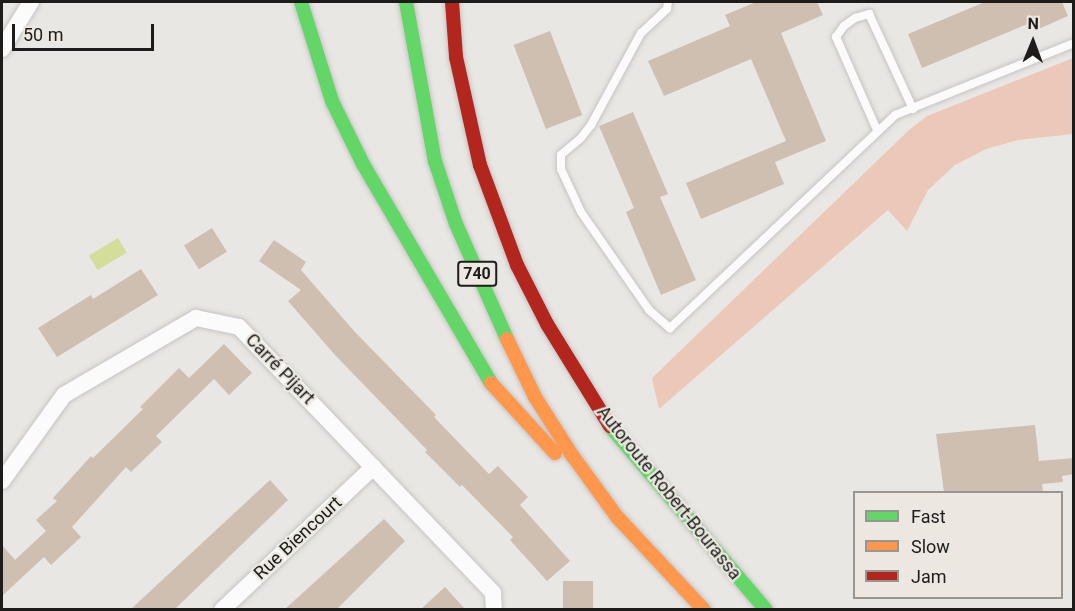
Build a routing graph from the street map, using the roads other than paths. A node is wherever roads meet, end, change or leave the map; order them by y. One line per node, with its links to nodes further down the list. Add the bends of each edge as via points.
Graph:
1 (31, 2): 7 (street)
2 (406, 2): 13 (highway, 740, via 435,161 483,290 535,397)
3 (452, 2): 12 (highway, Autoroute Robert-Bourassa / 740, via 456,57 480,165 517,264 547,324 611,427)
4 (668, 2): 9 (lane, via 667,9 641,33 591,125 561,155 561,168 581,212 649,310 670,328)
5 (301, 5): 13 (highway, via 320,69 346,132 495,390)
6 (1074, 43): 8 (lane)
7 (2, 49)
8 (913, 109): 9 (lane, via 895,115); 9 (lane, via 869,14 855,18 836,37)
9 (876, 130)
10 (373, 467): 11 (street, Carré Pijart, via 239,327 196,318 64,395); 15 (street, Rue Biencourt); 16 (street, Carré Pijart, via 494,593)
11 (2, 481)
12 (686, 517): 14 (highway); 18 (highway, Autoroute Robert-Bourassa / 740)
13 (618, 518): 17 (highway, 740)
14 (771, 593)
15 (222, 609)
16 (494, 609)
17 (704, 609)
18 (766, 609)

